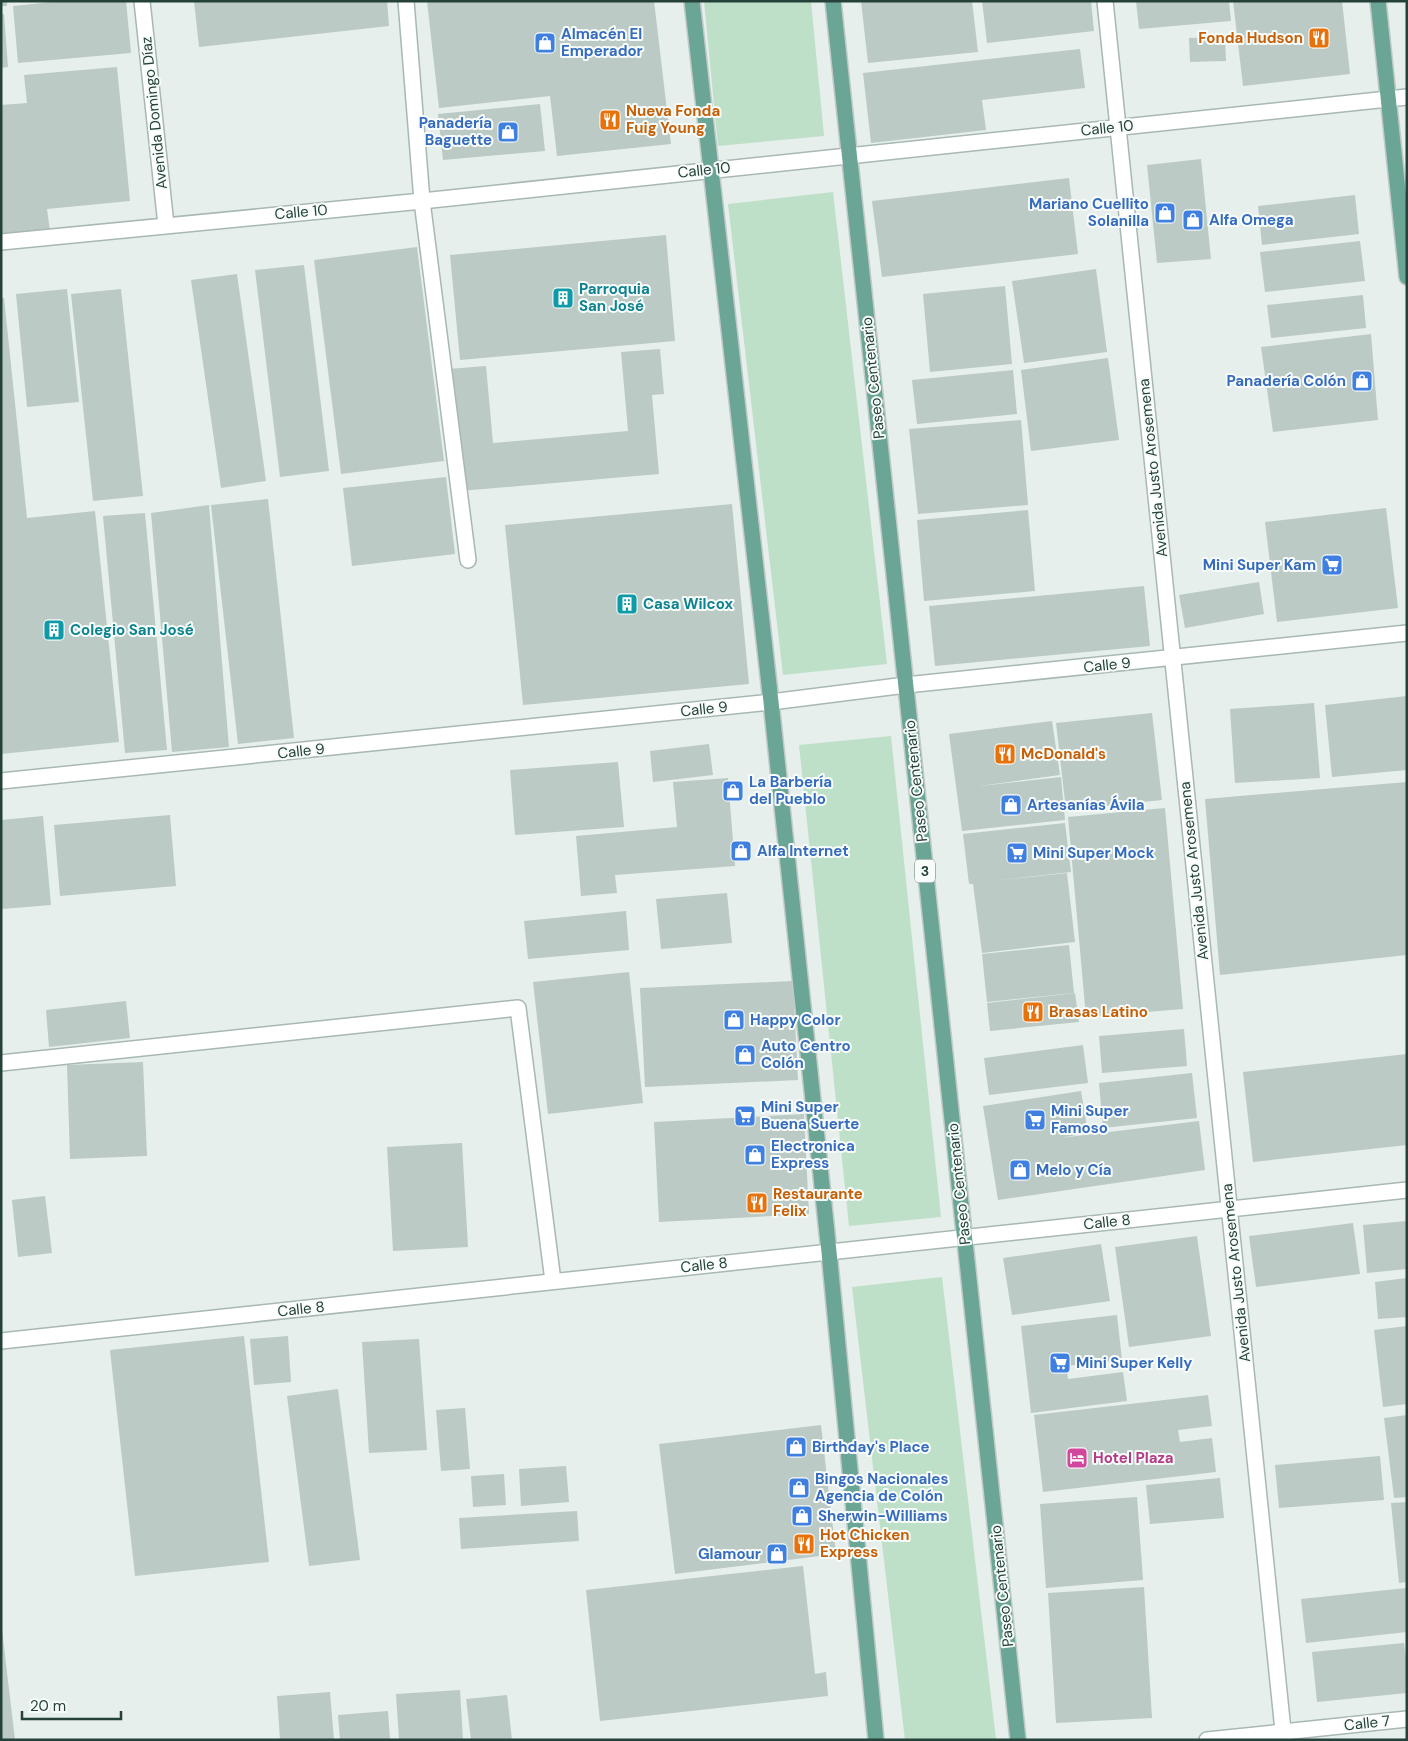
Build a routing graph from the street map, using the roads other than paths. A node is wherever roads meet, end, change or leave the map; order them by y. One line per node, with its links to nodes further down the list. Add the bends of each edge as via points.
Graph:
1 (142, 1): 13 (street, Avenida Domingo Díaz)
2 (406, 1): 12 (street)
3 (692, 1): 11 (main road)
4 (833, 1): 10 (main road, Paseo Centenario / 3)
5 (1105, 1): 9 (street, Avenida Justo Arosemena)
6 (1378, 1): 8 (main road)
7 (1407, 97): 8 (street, Calle 10)
8 (1388, 99): 9 (street, Calle 10); 15 (main road)
9 (1118, 127): 10 (street, Calle 10); 18 (street, Avenida Justo Arosemena)
10 (850, 155): 11 (street, Calle 10); 19 (main road, Paseo Centenario / 3)
11 (710, 170): 12 (street, Calle 10); 20 (main road)
12 (422, 201): 13 (street, Calle 10); 16 (street)
13 (166, 226): 14 (street, Calle 10)
14 (1, 242)
15 (1407, 277)
16 (468, 560)
17 (1407, 633): 18 (street, Calle 9)
18 (1172, 658): 19 (street, Calle 9); 24 (street, Avenida Justo Arosemena)
19 (906, 686): 20 (street, Calle 9); 25 (main road, Paseo Centenario / 3)
20 (771, 702): 21 (street, Calle 9); 26 (main road)
21 (1, 781)
22 (1, 1063): 27 (street, via 518,1008)
23 (1407, 1190): 24 (street, Calle 8)
24 (1229, 1209): 25 (street, Calle 8); 30 (street, Avenida Justo Arosemena)
25 (964, 1237): 26 (street, Calle 8); 32 (main road, Paseo Centenario / 3)
26 (829, 1252): 27 (street, Calle 8); 31 (main road)
27 (553, 1281): 28 (street, Calle 8)
28 (1, 1342)
29 (1407, 1719): 30 (street, Calle 7)
30 (1283, 1736): 33 (street, Calle 7)
31 (876, 1740)
32 (1018, 1740)
33 (1207, 1740)

